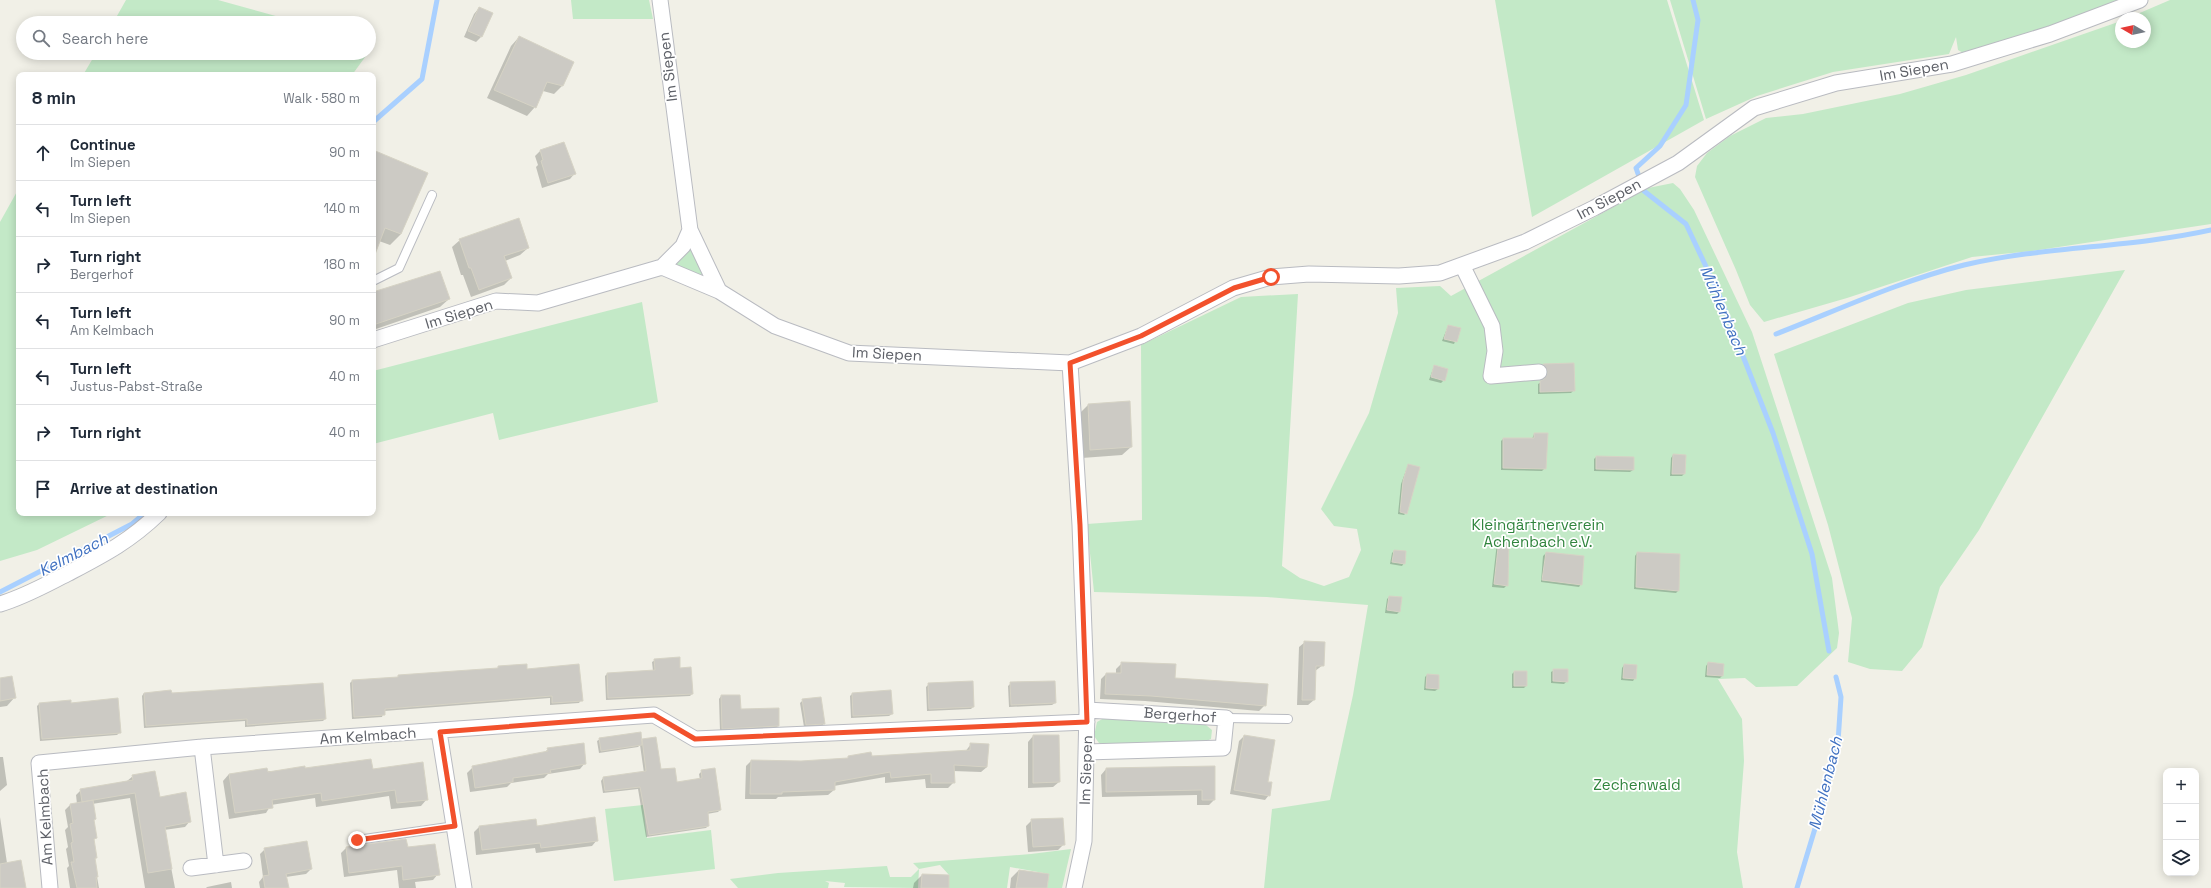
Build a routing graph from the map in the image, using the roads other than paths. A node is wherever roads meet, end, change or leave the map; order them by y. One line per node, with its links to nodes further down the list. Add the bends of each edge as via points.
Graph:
1 (660, 0): 4 (street, Im Siepen)
2 (2140, 0): 5 (street, Im Siepen, via 2050,34 1952,64 1836,82 1754,108 1678,163 1630,189 1525,242)
3 (432, 195): 7 (lane, via 399,268)
4 (690, 230): 6 (street, Im Siepen, via 683,246); 8 (street, Im Siepen)
5 (1462, 265): 10 (street, Im Siepen, via 1440,273 1399,276 1309,274 1271,277 1234,288 1141,336); 11 (street, via 1492,326 1496,351 1491,376)
6 (662, 267): 8 (street, Im Siepen); 9 (street, Im Siepen, via 538,303 496,301)
7 (376, 280)
8 (719, 291): 10 (street, Im Siepen, via 775,326 849,353)
9 (376, 339)
10 (1070, 363): 15 (street, Im Siepen, via 1080,525)
11 (1539, 372)
12 (156, 516): 13 (street, via 139,533 112,550 22,597)
13 (0, 604)
14 (654, 715): 15 (street, Bergerhof, via 695,739); 18 (street, Am Kelmbach)
15 (1087, 716): 16 (street, Bergerhof); 20 (street, Im Siepen)
16 (1226, 718): 17 (lane); 20 (street, Bergerhof, via 1223,748)
17 (1288, 719)
18 (440, 732): 19 (street, Am Kelmbach); 21 (street)
19 (202, 747): 24 (street); 26 (street, Am Kelmbach, via 39,763)
20 (1086, 752): 28 (street, Im Siepen, via 1084,841)
21 (455, 826): 22 (lane); 27 (street)
22 (357, 840)
23 (244, 861): 24 (street)
24 (216, 865): 25 (street)
25 (191, 868)
26 (50, 888)
27 (464, 888)
28 (1074, 888)

